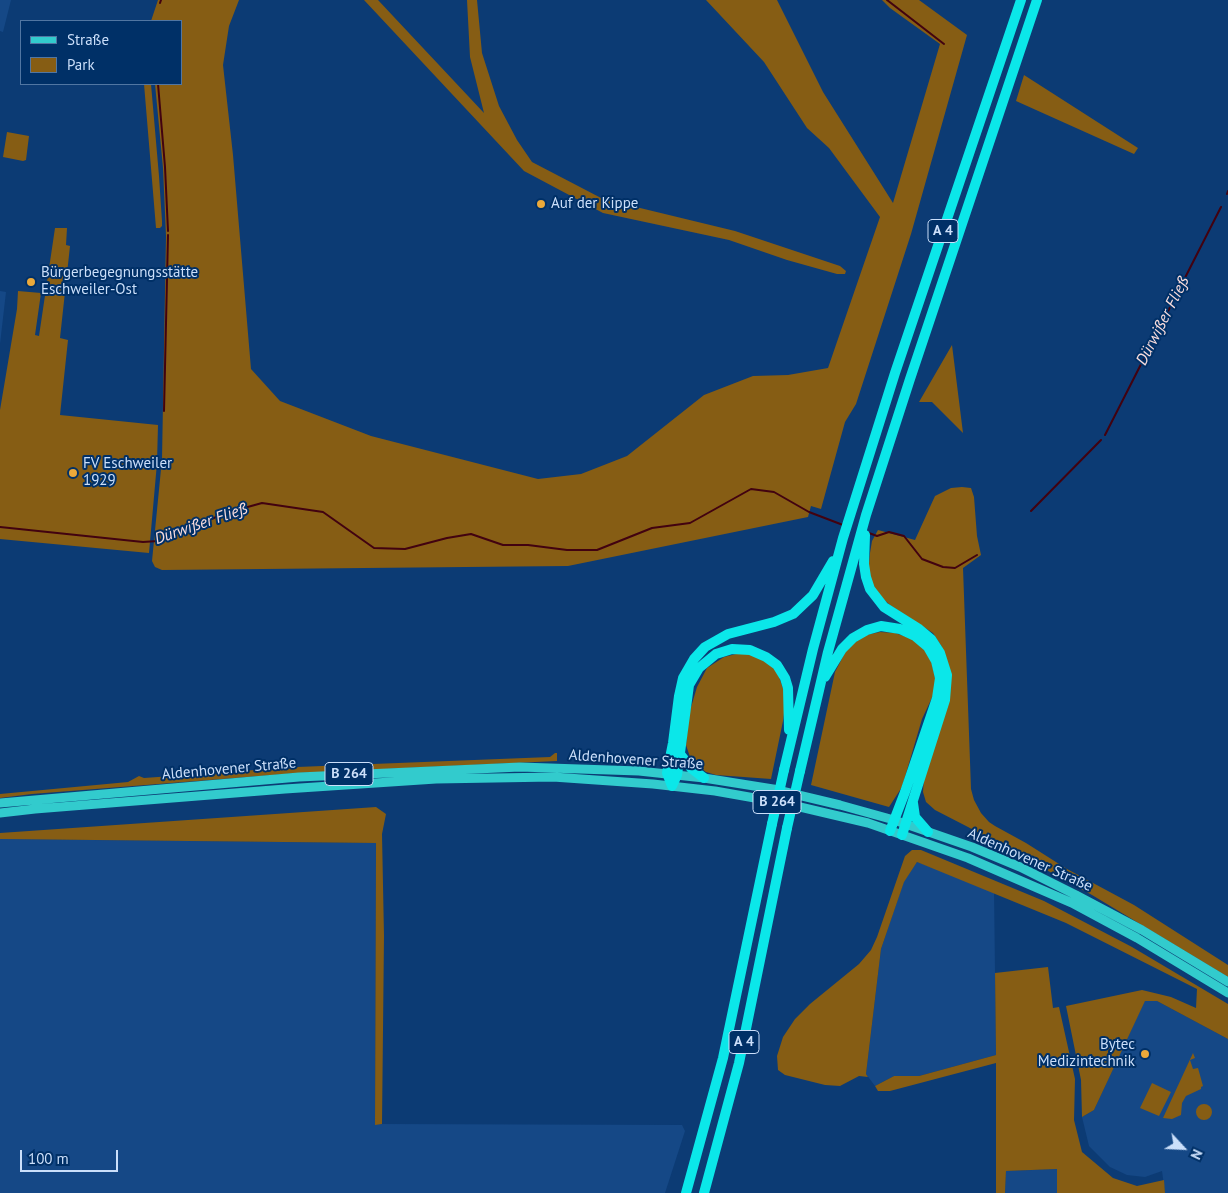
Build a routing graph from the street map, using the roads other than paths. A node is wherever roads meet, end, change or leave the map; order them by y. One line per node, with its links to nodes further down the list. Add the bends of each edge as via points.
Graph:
1 (1022, 0): 4 (highway, A 4, via 895,373)
2 (1037, 0): 3 (highway, A 4, via 910,378 866,514)
3 (861, 544): 5 (highway, A 4); 11 (highway, via 864,571 873,594 884,606 931,639 946,669 945,700)
4 (840, 550): 6 (highway, A 4); 8 (highway, via 813,595 798,610 780,620 722,636 694,659 681,684)
5 (820, 687): 14 (highway, via 847,643 867,630 890,626 908,631 933,654 940,678 937,698); 22 (highway, A 4, bridge, via 787,828 739,1064)
6 (789, 748): 7 (highway, via 790,700 785,678 766,657 754,651 736,649 711,656 695,672 688,692); 21 (highway, A 4, bridge, via 723,1058)
7 (680, 754): 8 (highway); 9 (highway)
8 (672, 774): 9 (main road, Aldenhovener Straße / B 264); 10 (highway); 12 (main road, Aldenhovener Straße / B 264, via 520,766 299,776)
9 (704, 778): 14 (main road, Aldenhovener Straße / B 264, via 773,790)
10 (672, 786): 13 (main road, Aldenhovener Straße / B 264, via 553,778 436,779 275,789); 16 (main road, Aldenhovener Straße / B 264, via 783,803)
11 (912, 802): 15 (highway); 17 (highway, via 915,817)
12 (0, 803)
13 (0, 813)
14 (894, 820): 15 (main road, Aldenhovener Straße); 16 (highway)
15 (905, 824): 17 (main road, Aldenhovener Straße); 18 (highway)
16 (890, 830): 18 (main road, Aldenhovener Straße / B 264)
17 (928, 832): 19 (main road, Aldenhovener Straße, via 972,847 1046,880 1142,930)
18 (902, 835): 20 (main road, Aldenhovener Straße, via 968,858 1072,903)
19 (1228, 982)
20 (1228, 993)
21 (686, 1193)
22 (704, 1193)

